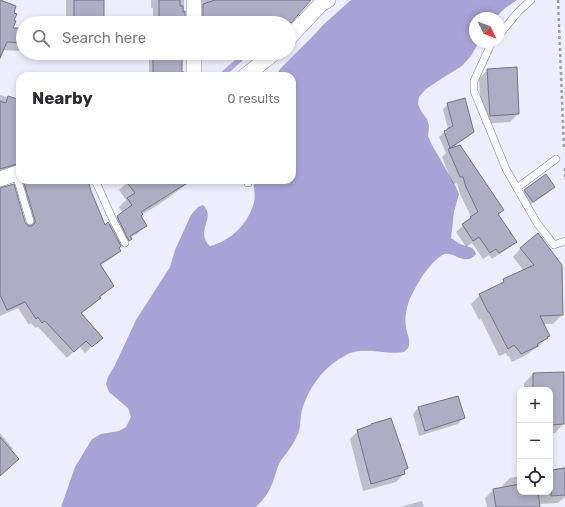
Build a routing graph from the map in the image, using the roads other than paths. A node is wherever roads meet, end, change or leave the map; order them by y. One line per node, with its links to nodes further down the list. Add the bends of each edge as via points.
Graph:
1 (194, 0): 4 (street)
2 (531, 0): 5 (lane)
3 (321, 2): 6 (street)
4 (194, 16)
5 (505, 28)
6 (296, 30)
7 (489, 48): 17 (lane, via 474,81 474,91 506,169)
8 (194, 60): 11 (street)
9 (268, 60): 10 (street)
10 (259, 70)
11 (194, 72)
12 (556, 159): 17 (lane)
13 (16, 174): 14 (street)
14 (0, 179)
15 (21, 184): 18 (lane)
16 (96, 184): 20 (lane)
17 (517, 188): 19 (lane, via 536,223 554,245)
18 (30, 221)
19 (565, 241)
20 (125, 243)

